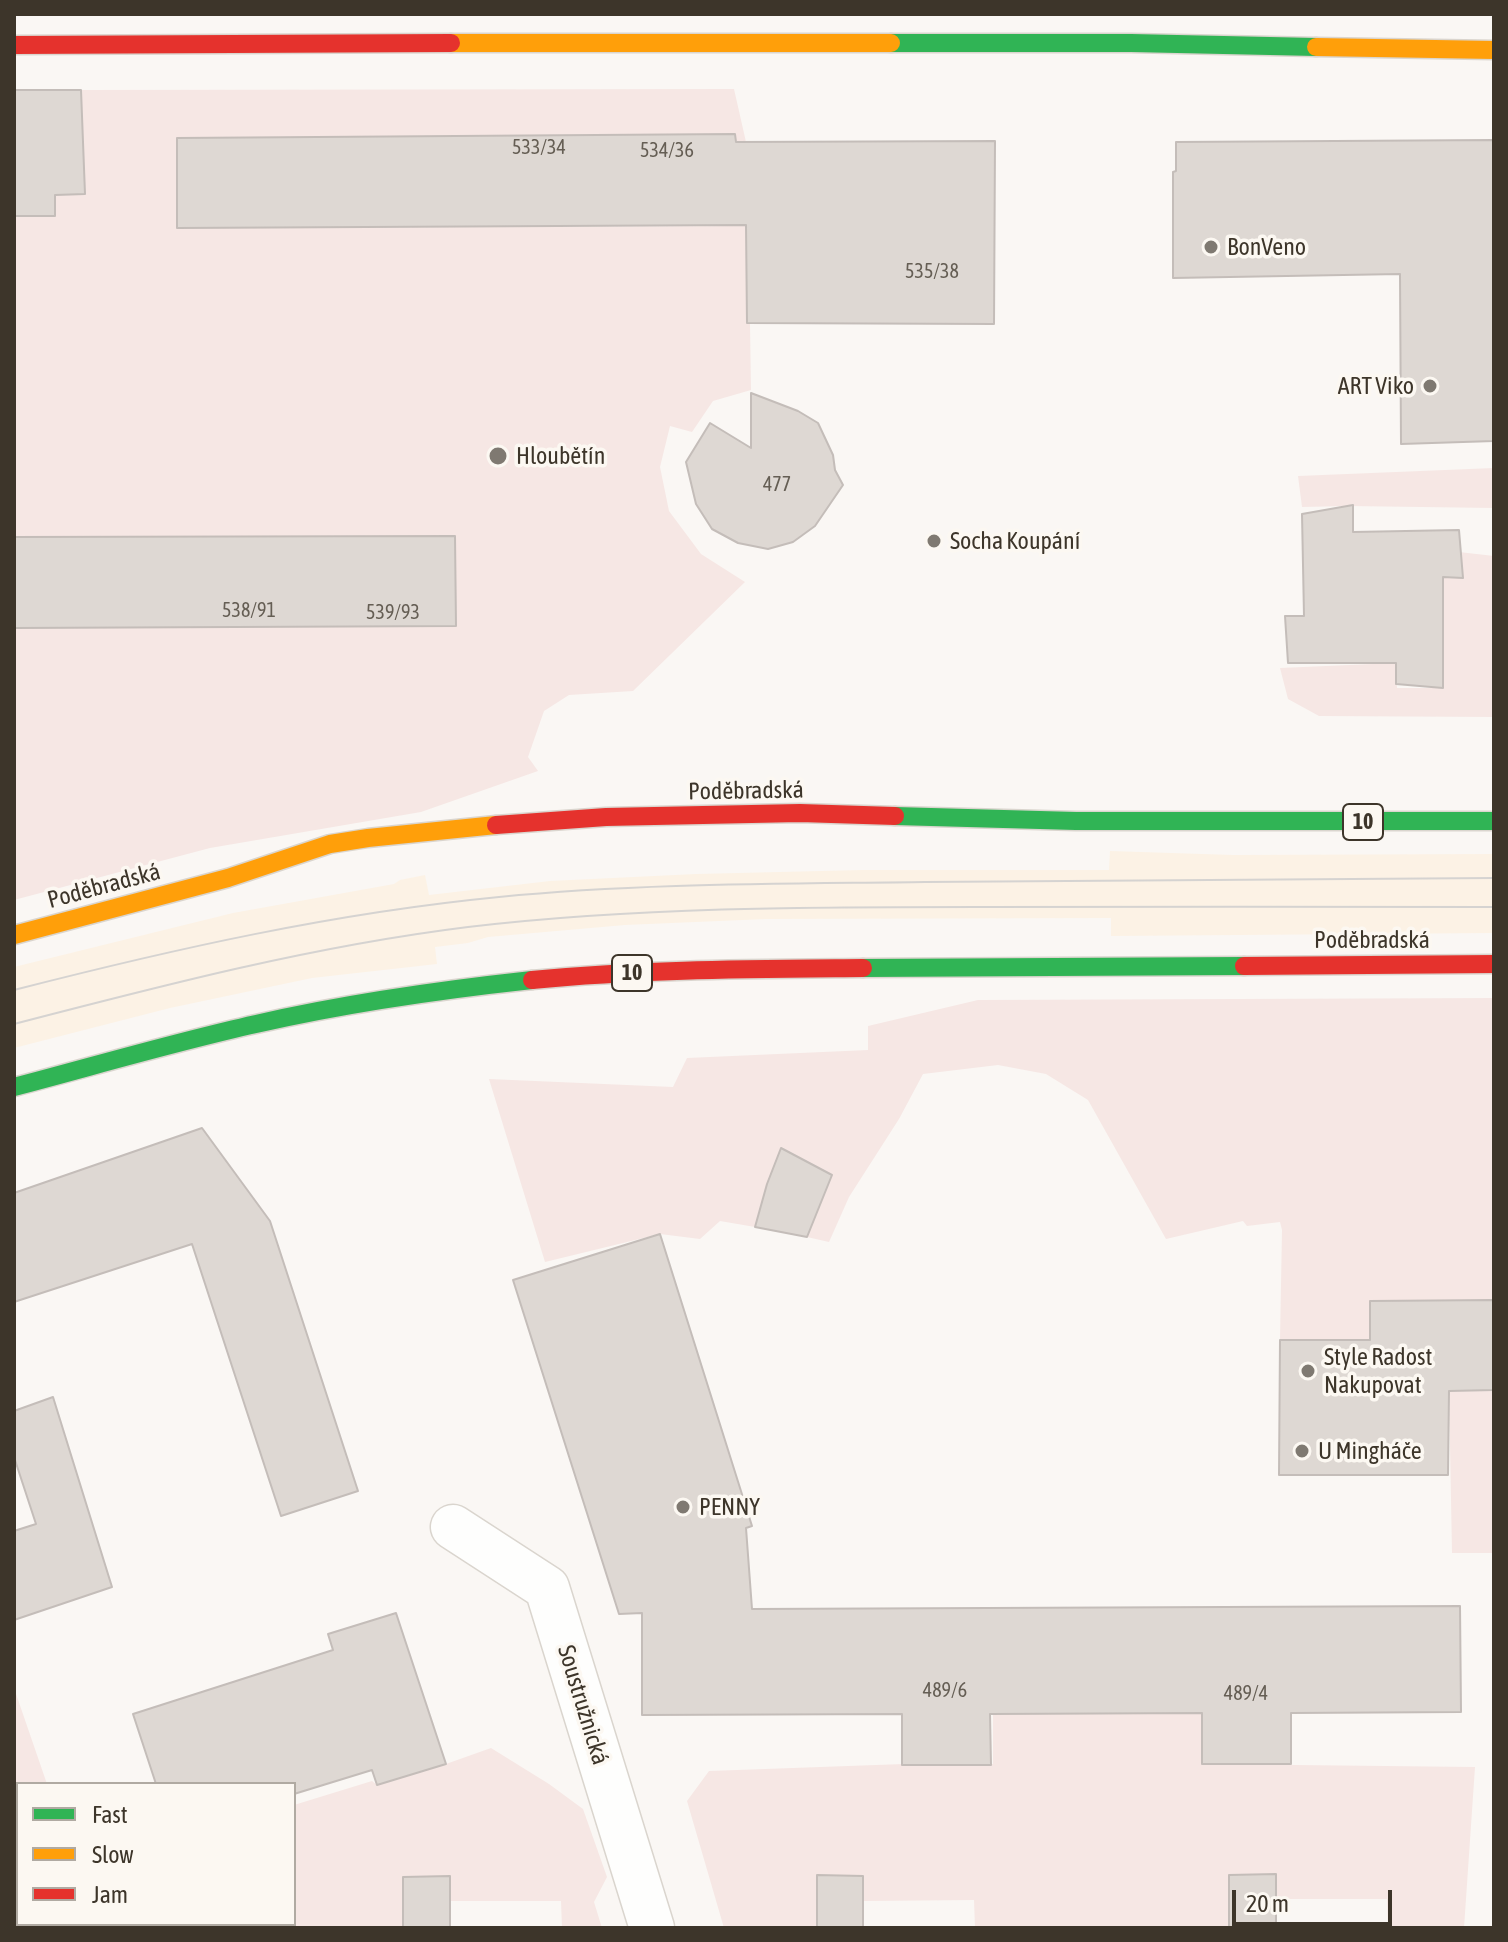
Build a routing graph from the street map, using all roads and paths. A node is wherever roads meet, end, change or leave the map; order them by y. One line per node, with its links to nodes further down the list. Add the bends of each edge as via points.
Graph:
1 (221, 28): 2 (main road); 3 (main road)
2 (14, 45)
3 (1494, 50)
4 (1494, 821): 5 (main road, Poděbradská / 10, via 1107,821 800,813 606,817 459,828 330,844 228,878)
5 (14, 935)
6 (1494, 964): 7 (main road, Poděbradská / 10, via 762,969 537,979 320,1010)
7 (14, 1087)
8 (453, 1527): 9 (street, Soustružnická, via 547,1588)
9 (652, 1928)

